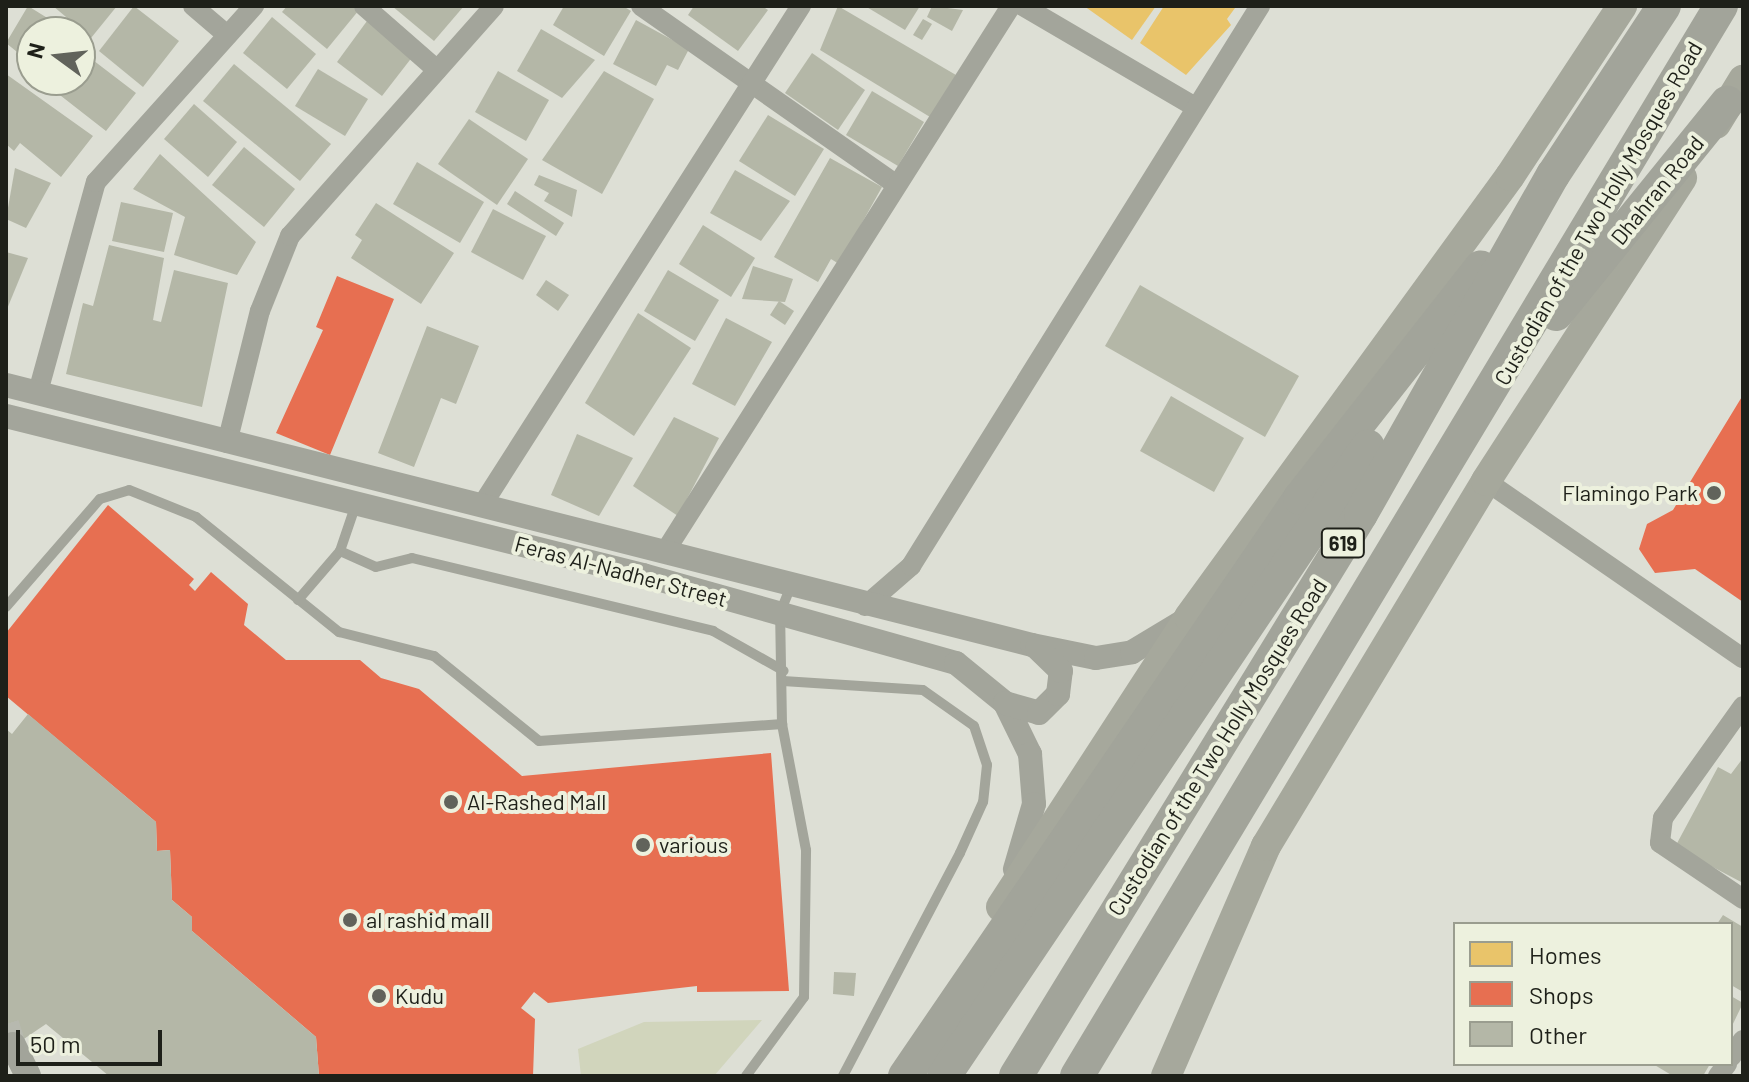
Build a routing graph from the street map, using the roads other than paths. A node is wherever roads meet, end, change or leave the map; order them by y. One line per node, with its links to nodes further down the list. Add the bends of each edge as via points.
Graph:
1 (193, 6): 13 (street)
2 (254, 6): 13 (street)
3 (364, 6): 14 (street)
4 (494, 6): 14 (street)
5 (641, 6): 15 (street)
6 (801, 6): 15 (street)
7 (1011, 6): 19 (street)
8 (1023, 6): 17 (street)
9 (1260, 6): 17 (street)
10 (1622, 6): 35 (main road, via 1510,176)
11 (1664, 6): 18 (highway, Custodian of the Two Holly Mosques Road / 619)
12 (1721, 6): 21 (highway, Custodian of the Two Holly Mosques Road / 619, via 1668,85)
13 (227, 35): 22 (street, via 96,182)
14 (437, 70): 24 (street, via 290,236 260,311)
15 (750, 82): 19 (street); 26 (street)
16 (1735, 92): 21 (highway, Dhahran Road); 25 (main road)
17 (1195, 107): 32 (street, via 911,566)
18 (1553, 175): 50 (highway, via 1300,498); 51 (highway); 52 (highway, Custodian of the Two Holly Mosques Road / 619, via 1361,514)
19 (895, 184): 28 (street)
20 (6, 385): 22 (street, Feras Al-Nadher Street)
21 (1495, 389): 44 (highway, Custodian of the Two Holly Mosques Road / 619)
22 (38, 392): 24 (street, Feras Al-Nadher Street)
23 (6, 416): 27 (street, Feras Al-Nadher Street)
24 (227, 443): 26 (street, Feras Al-Nadher Street)
25 (1486, 481): 37 (street); 55 (main road, via 1266,846)
26 (484, 502): 28 (street, Feras Al-Nadher Street)
27 (356, 504): 29 (lane); 34 (street, Feras Al-Nadher Street)
28 (666, 550): 30 (street, Feras Al-Nadher Street)
29 (340, 551): 31 (lane); 38 (lane, via 376,567 412,558 713,631)
30 (791, 586): 32 (street, Feras Al-Nadher Street); 34 (lane)
31 (298, 600): 33 (lane, via 196,517 120,490 100,499); 41 (lane, via 339,632 434,656 545,743)
32 (865, 606): 36 (street, Feras Al-Nadher Street)
33 (6, 607)
34 (780, 613): 38 (lane); 39 (street, Feras Al-Nadher Street, via 932,653 977,677)
35 (1189, 617): 36 (street, Feras Al-Nadher Street, via 1132,652 1096,658); 43 (main road)
36 (1032, 645): 39 (street, via 1055,661 1058,694 1039,713)
37 (1743, 658)
38 (783, 676): 41 (lane); 48 (lane, via 923,690 974,726 987,765 983,802 960,853)
39 (1005, 703): 43 (street, Feras Al-Nadher Street, via 1020,725 1035,780 1029,832)
40 (1743, 706): 42 (street, via 1663,818 1660,843)
41 (782, 724): 47 (lane, via 806,850 804,997)
42 (1743, 899)
43 (997, 914): 49 (main road)
44 (1151, 953): 53 (highway, Custodian of the Two Holly Mosques Road / 619); 54 (highway)
45 (13, 1045): 46 (main road)
46 (28, 1076)
47 (746, 1076)
48 (843, 1076)
49 (899, 1076)
50 (905, 1076)
51 (944, 1076)
52 (1016, 1076)
53 (1077, 1076)
54 (1088, 1076)
55 (1166, 1076)

